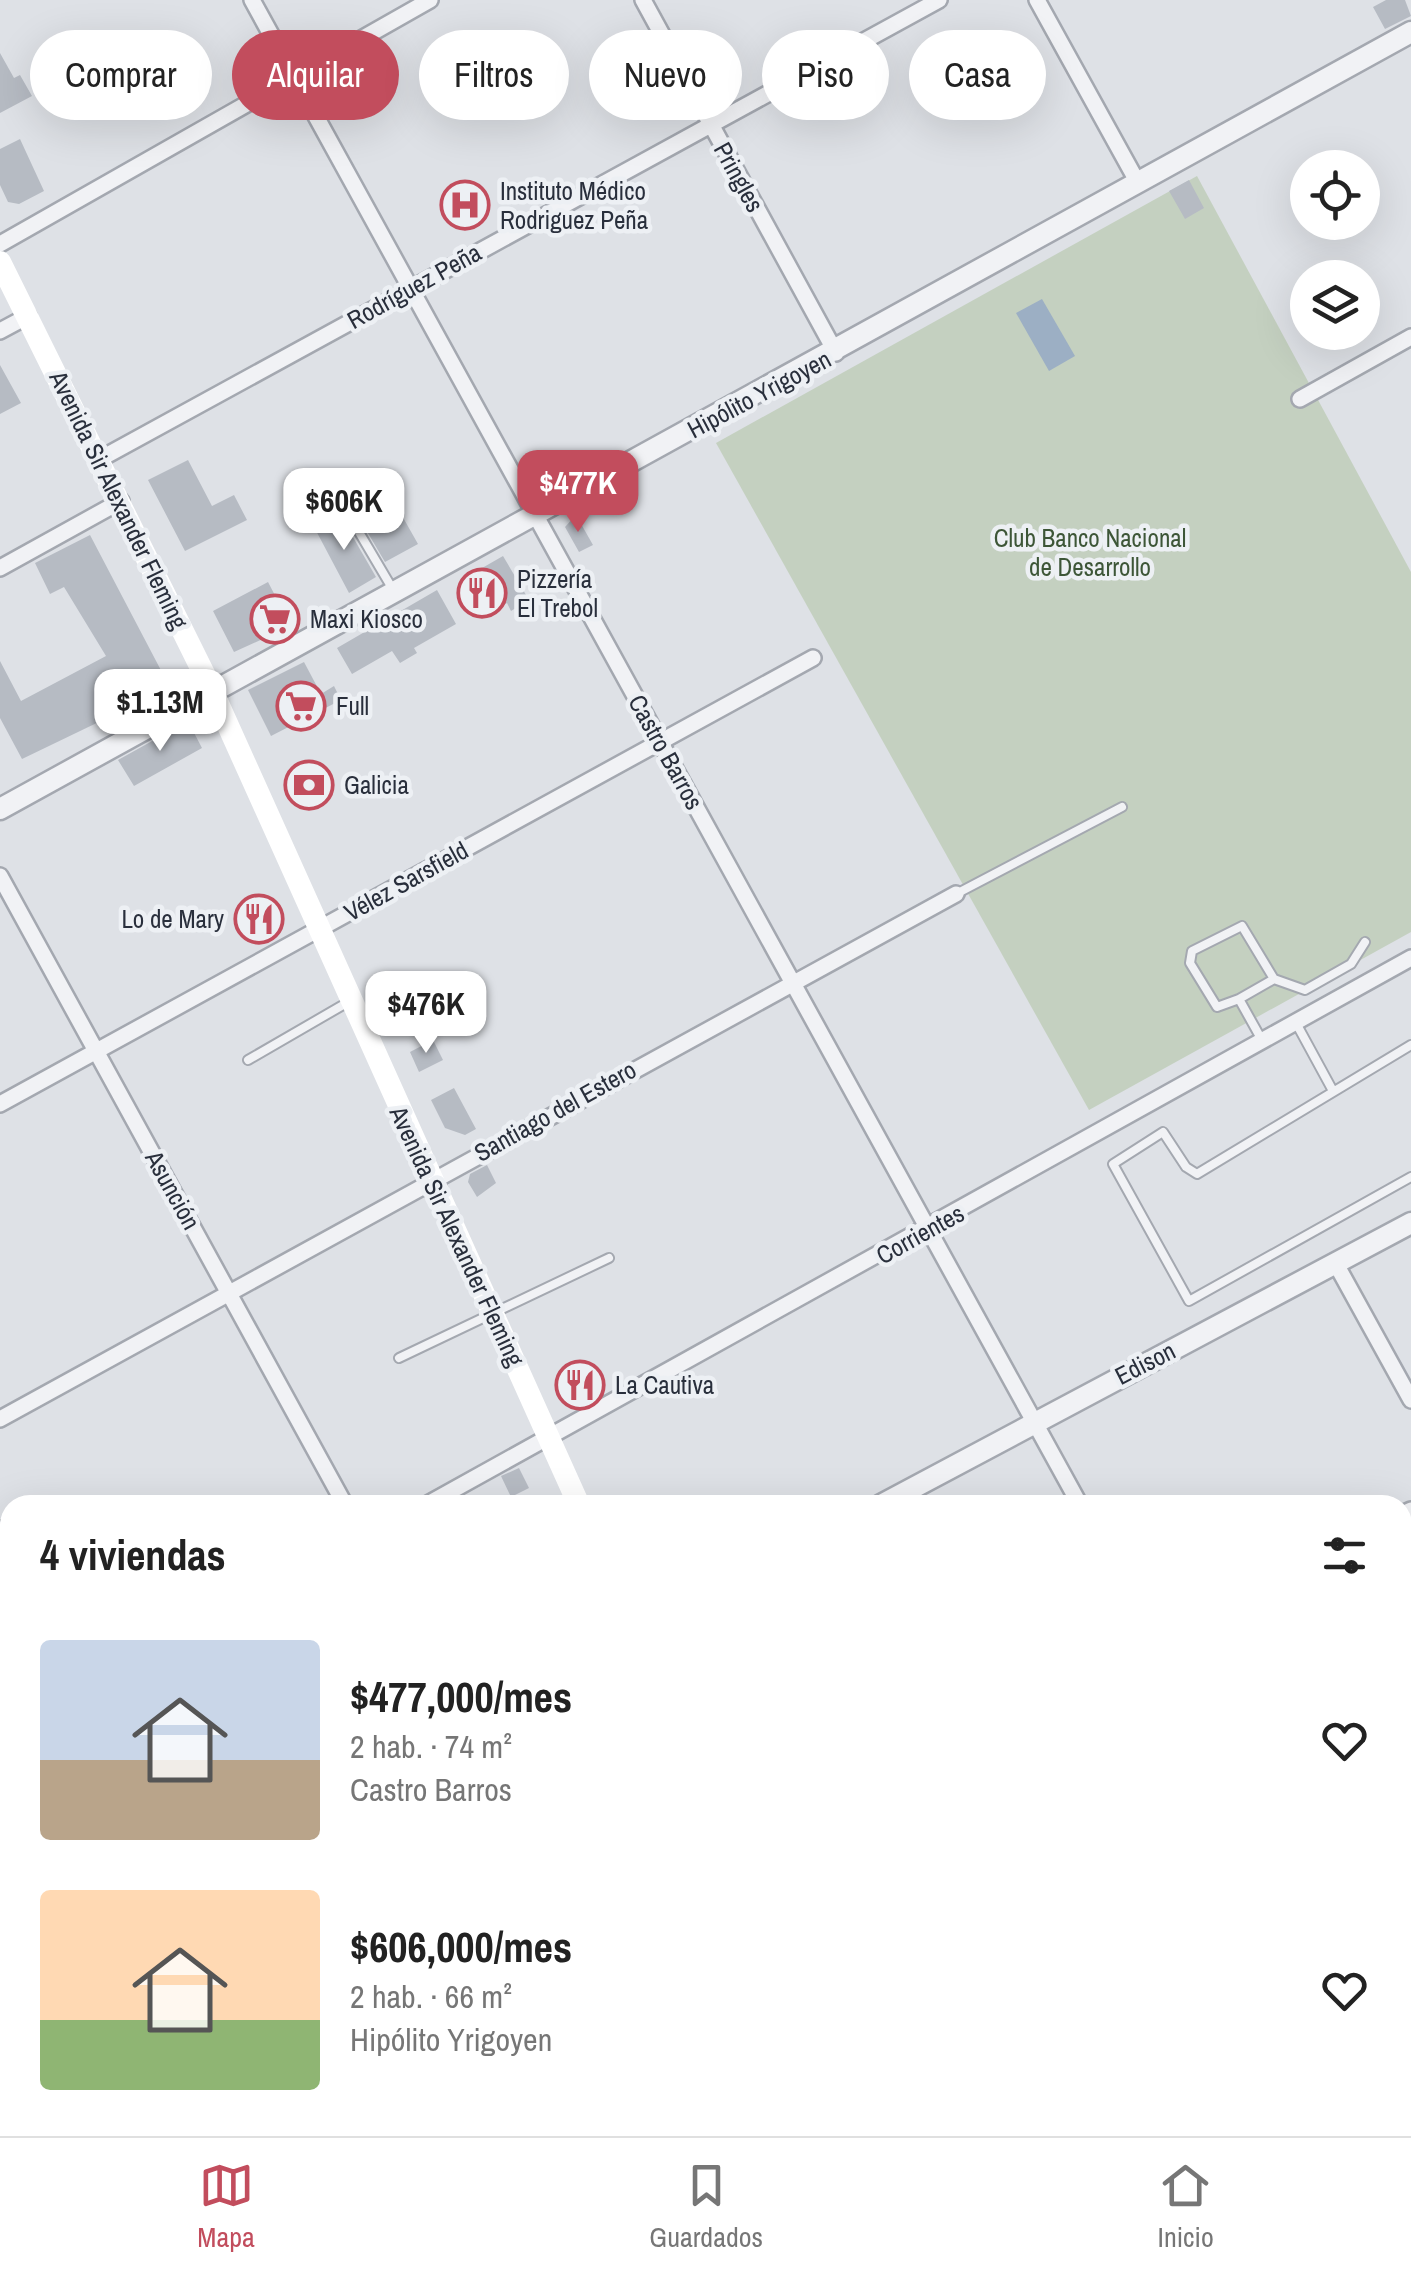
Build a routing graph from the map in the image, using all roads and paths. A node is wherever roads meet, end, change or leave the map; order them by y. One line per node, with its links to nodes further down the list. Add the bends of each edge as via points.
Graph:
1 (252, 0): 6 (street, Castro Barros)
2 (430, 0): 7 (street)
3 (643, 0): 11 (street, Pringles)
4 (939, 0): 11 (street, Rodríguez Peña)
5 (1037, 0): 12 (street)
6 (268, 30)
7 (376, 30)
8 (1411, 32): 12 (street, Hipólito Yrigoyen)
9 (232, 111): 13 (street)
10 (317, 120): 15 (street, Castro Barros)
11 (710, 126): 15 (street, Rodríguez Peña); 19 (street, Pringles)
12 (1138, 183): 19 (street, Hipólito Yrigoyen)
13 (0, 244)
14 (0, 262): 16 (main road, Avenida Sir Alexander Fleming)
15 (410, 287): 21 (street, Rodríguez Peña); 24 (street, Castro Barros)
16 (28, 316): 17 (street); 21 (main road, Avenida Sir Alexander Fleming)
17 (0, 332)
18 (1411, 337): 20 (street)
19 (836, 353): 24 (street, Hipólito Yrigoyen)
20 (1300, 399)
21 (100, 459): 23 (main road, Avenida Sir Alexander Fleming)
22 (333, 488): 26 (lane)
23 (120, 501): 25 (street); 28 (main road, Avenida Sir Alexander Fleming)
24 (535, 516): 26 (street, Hipólito Yrigoyen); 29 (street, Castro Barros)
25 (0, 568)
26 (394, 592): 28 (street, Hipólito Yrigoyen)
27 (813, 658): 29 (street, Vélez Sarsfield)
28 (212, 690): 31 (street, Hipólito Yrigoyen); 34 (main road, Avenida Sir Alexander Fleming)
29 (660, 741): 34 (street, Vélez Sarsfield); 38 (street, Castro Barros)
30 (1122, 806): 33 (lane)
31 (0, 809)
32 (0, 876): 44 (street, Asunción)
33 (956, 894): 38 (street, Santiago del Estero)
34 (318, 930): 40 (main road, Avenida Sir Alexander Fleming); 44 (street, Vélez Sarsfield)
35 (1366, 942): 37 (lane, via 1352,964 1304,990)
36 (1411, 958): 41 (street, Corrientes)
37 (1274, 980): 39 (lane); 39 (lane, via 1242,926 1192,951 1190,963 1217,1007)
38 (790, 982): 49 (street, Santiago del Estero); 51 (street, Castro Barros)
39 (1240, 999): 42 (lane)
40 (350, 1001): 45 (lane); 49 (main road, Avenida Sir Alexander Fleming)
41 (1296, 1023): 42 (street, Corrientes); 46 (lane)
42 (1263, 1042): 51 (street, Corrientes)
43 (1411, 1046): 46 (lane)
44 (96, 1051): 47 (street, Vélez Sarsfield); 54 (street, Asunción)
45 (248, 1060)
46 (1334, 1092): 48 (lane, via 1197,1174 1164,1132 1114,1161 1186,1299)
47 (0, 1104)
48 (1411, 1177)
49 (431, 1179): 54 (street, Santiago del Estero); 55 (main road, Avenida Sir Alexander Fleming)
50 (1411, 1223): 53 (street, Edison)
51 (927, 1230): 59 (street, Castro Barros); 60 (street, Corrientes)
52 (609, 1258): 55 (lane)
53 (1336, 1264): 57 (street); 59 (street, Edison)
54 (228, 1292): 58 (street, Santiago del Estero); 61 (street, Asunción)
55 (493, 1314): 56 (lane); 60 (main road, Avenida Sir Alexander Fleming)
56 (399, 1358)
57 (1411, 1400)
58 (0, 1418)
59 (1032, 1422): 64 (street, Edison); 65 (street, Castro Barros)
60 (550, 1437): 62 (street, Corrientes); 63 (main road, Avenida Sir Alexander Fleming)
61 (340, 1495)
62 (444, 1495)
63 (575, 1495)
64 (899, 1495)
65 (1074, 1495)

